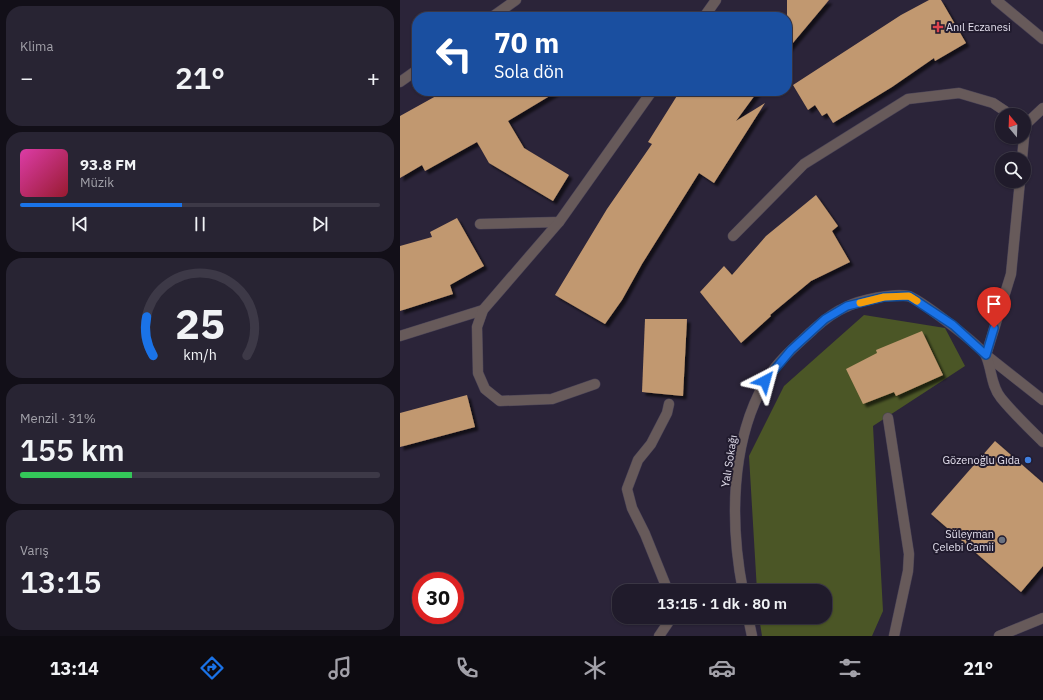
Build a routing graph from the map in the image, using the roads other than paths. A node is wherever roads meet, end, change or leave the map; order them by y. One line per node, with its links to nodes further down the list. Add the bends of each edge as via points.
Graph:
1 (516, 0): 4 (street)
2 (716, 0): 5 (street)
3 (996, 0): 6 (street)
4 (499, 12)
5 (708, 12)
6 (1043, 39)
7 (412, 74): 8 (street)
8 (400, 82)
9 (648, 96): 14 (street)
10 (1000, 108): 16 (street, via 993,103 959,93 908,99 804,164)
11 (1043, 108): 12 (street)
12 (1031, 119)
13 (1019, 188): 19 (street, via 1012,274)
14 (559, 222): 15 (street); 17 (street)
15 (480, 224)
16 (733, 236)
17 (483, 310): 18 (street); 20 (street, via 477,327 478,374 485,389 500,401 552,399)
18 (400, 336)
19 (986, 355): 21 (street, Yalı Sokağı); 24 (street, via 992,382 1001,398); 26 (street, Yalı Sokağı, via 953,325 909,296 884,297 847,306 825,319 791,350 765,381 741,444 736,495 737,548)
20 (595, 384)
21 (1043, 400)
22 (669, 404): 25 (street, via 651,444 638,460 627,489 632,508)
23 (888, 418): 32 (street, via 909,554 908,571)
24 (1043, 442)
25 (665, 584)
26 (742, 584)
27 (1043, 618): 33 (street)
28 (667, 624): 30 (street)
29 (749, 624): 31 (street)
30 (658, 636)
31 (752, 636)
32 (894, 636)
33 (999, 636)

